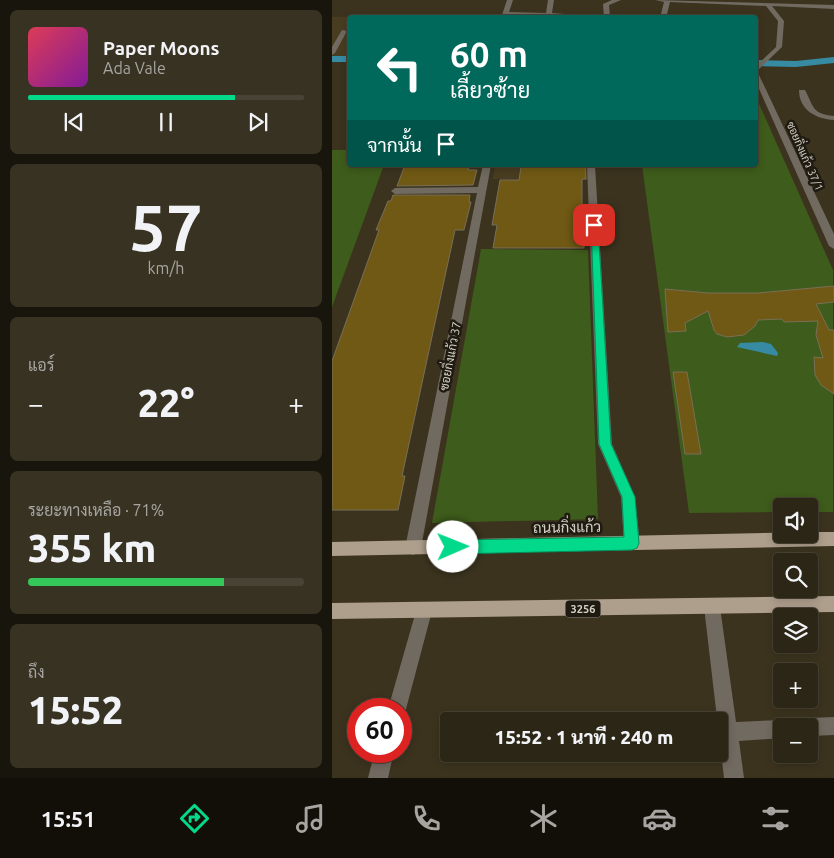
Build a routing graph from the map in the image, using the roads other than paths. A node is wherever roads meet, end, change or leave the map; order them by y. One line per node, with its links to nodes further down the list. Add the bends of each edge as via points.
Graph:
1 (510, 0): 8 (street)
2 (551, 0): 9 (street)
3 (618, 0): 10 (street, via 606,4)
4 (658, 0): 5 (street)
5 (667, 0): 6 (street); 11 (street)
6 (769, 6): 7 (street); 16 (street, via 781,21 779,47)
7 (834, 7)
8 (504, 15)
9 (549, 15)
10 (607, 15)
11 (664, 15)
12 (344, 31): 13 (street)
13 (338, 44): 14 (street)
14 (332, 53)
15 (758, 56): 16 (street)
16 (768, 59): 17 (street, ซอยกิ่งแก้ว 37/1)
17 (758, 69)
18 (758, 75): 25 (street, ซอยกิ่งแก้ว 37/1)
19 (802, 92): 20 (street, via 811,113)
20 (834, 118)
21 (488, 167): 23 (street, ซอยกิ่งแก้ว 37)
22 (591, 167): 27 (street, via 605,444 628,497)
23 (482, 190): 24 (street); 28 (street, ซอยกิ่งแก้ว 37)
24 (395, 191)
25 (834, 246)
26 (834, 539): 27 (main road, ถนนกิ่งแก้ว)
27 (632, 543): 28 (main road, ถนนกิ่งแก้ว)
28 (413, 548): 29 (main road, ถนนกิ่งแก้ว)
29 (332, 549)
30 (834, 604): 31 (main road, 3256)
31 (712, 607): 33 (main road, 3256); 35 (street)
32 (332, 611): 33 (main road, 3256)
33 (424, 612): 34 (street)
34 (400, 698)
35 (725, 712)
36 (834, 726): 37 (street)
37 (818, 727)
38 (773, 730): 39 (street)
39 (728, 732): 42 (street)
40 (382, 763): 41 (street)
41 (378, 778)
42 (734, 778)

